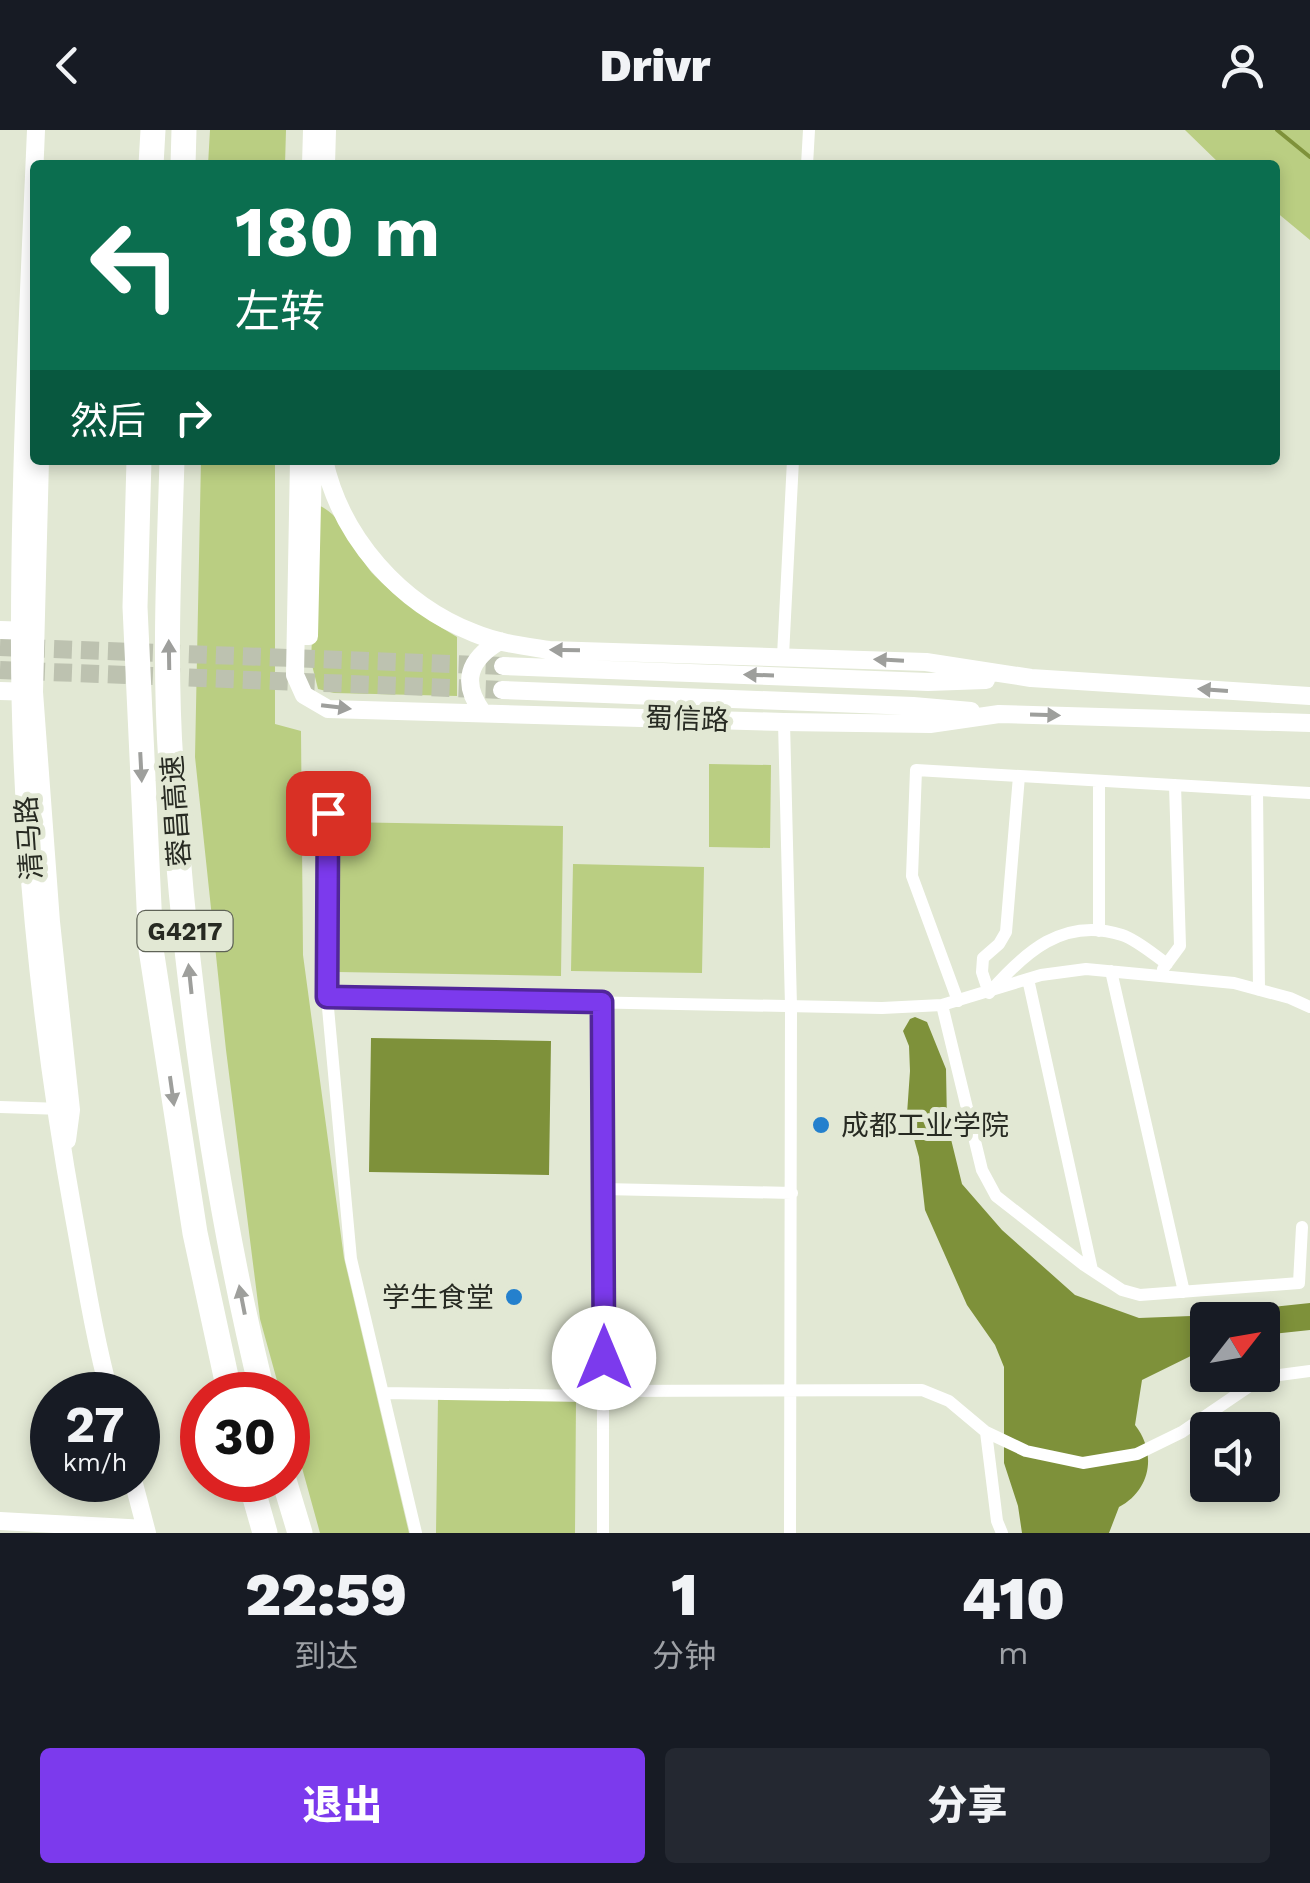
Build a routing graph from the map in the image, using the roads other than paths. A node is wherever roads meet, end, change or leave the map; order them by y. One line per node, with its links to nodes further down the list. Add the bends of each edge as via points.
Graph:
1 (36, 130): 7 (main road, 清马路)
2 (153, 130): 8 (highway)
3 (184, 130): 9 (highway)
4 (312, 130): 10 (main road)
5 (327, 130): 11 (main road)
6 (809, 130): 12 (street)
7 (36, 159)
8 (151, 160)
9 (183, 160)
10 (311, 160)
11 (326, 160)
12 (808, 160)
13 (30, 465): 22 (main road, 清马路)
14 (40, 465): 22 (main road, 清马路)
15 (139, 465): 63 (highway, 蓉昌高速 / G4217, one-way to 63, via 135,607 151,950 192,1215)
16 (172, 465): 64 (highway, 蓉昌高速 / G4217, one-way to 16, via 204,1102 187,950 171,761)
17 (299, 465): 23 (main road, 蜀信路)
18 (313, 465): 23 (main road, via 310,636)
19 (326, 465): 24 (main road, via 353,533 392,582 426,608)
20 (793, 465): 25 (street)
21 (0, 630): 22 (main road)
22 (27, 631): 30 (main road, 清马路)
23 (297, 636): 32 (main road, 蜀信路, one-way to 32, via 300,690 328,709)
24 (500, 640): 25 (main road, one-way to 24, via 549,650); 32 (main road, via 474,661 471,686)
25 (784, 656): 27 (main road, one-way to 25, via 926,662)
26 (503, 666): 27 (main road, one-way to 26, via 928,682)
27 (1031, 678): 31 (main road, one-way to 27)
28 (502, 690): 33 (main road)
29 (0, 691): 30 (main road)
30 (28, 692): 55 (main road, 清马路, via 34,915)
31 (1310, 696)
32 (483, 713): 34 (main road, 蜀信路)
33 (1000, 714): 34 (main road, 蜀信路, via 930,724); 35 (main road, 蜀信路, one-way to 35)
34 (784, 722): 52 (street)
35 (1310, 723)
36 (1019, 776): 37 (street); 47 (street, via 1006,932 984,958 982,972); 49 (street, via 916,770 912,876)
37 (1099, 781): 38 (street); 42 (street)
38 (1175, 785): 39 (street); 43 (street, via 1180,946)
39 (1257, 790): 40 (street); 46 (street)
40 (1310, 793)
41 (328, 813): 48 (street)
42 (1099, 931): 43 (street, via 1124,935); 47 (street, via 1046,941 1022,955)
43 (1163, 970): 44 (street); 46 (street)
44 (1112, 971): 45 (street, via 1065,969); 60 (street)
45 (1028, 979): 47 (street); 59 (street)
46 (1259, 990): 53 (street)
47 (989, 993): 49 (street)
48 (327, 997): 50 (street); 66 (street, via 351,1259)
49 (958, 1001): 51 (street)
50 (602, 1002): 52 (street); 56 (street)
51 (942, 1005): 52 (street); 59 (street, via 982,1170 996,1196)
52 (791, 1006): 57 (street)
53 (1310, 1008)
54 (0, 1107): 55 (street)
55 (63, 1109): 62 (main road, 清马路, via 64,1161)
56 (603, 1189): 57 (street); 67 (street)
57 (792, 1193): 65 (street)
58 (1302, 1227): 60 (street, via 1299,1283)
59 (1092, 1270): 60 (street, via 1140,1295)
60 (1184, 1292)
61 (1310, 1371): 68 (street, via 1254,1383 1137,1454 1083,1464 1026,1451)
62 (104, 1372)
63 (225, 1372)
64 (258, 1372)
65 (792, 1391): 67 (street); 68 (street, via 922,1390 948,1401); 78 (street)
66 (383, 1392): 67 (street); 76 (street)
67 (604, 1392): 77 (street)
68 (986, 1432): 79 (street)
69 (139, 1502): 73 (main road)
70 (256, 1502): 74 (highway)
71 (291, 1502): 75 (highway)
72 (0, 1521): 73 (main road)
73 (146, 1531)
74 (265, 1533)
75 (300, 1533)
76 (416, 1533)
77 (603, 1533)
78 (790, 1533)
79 (1002, 1533)

